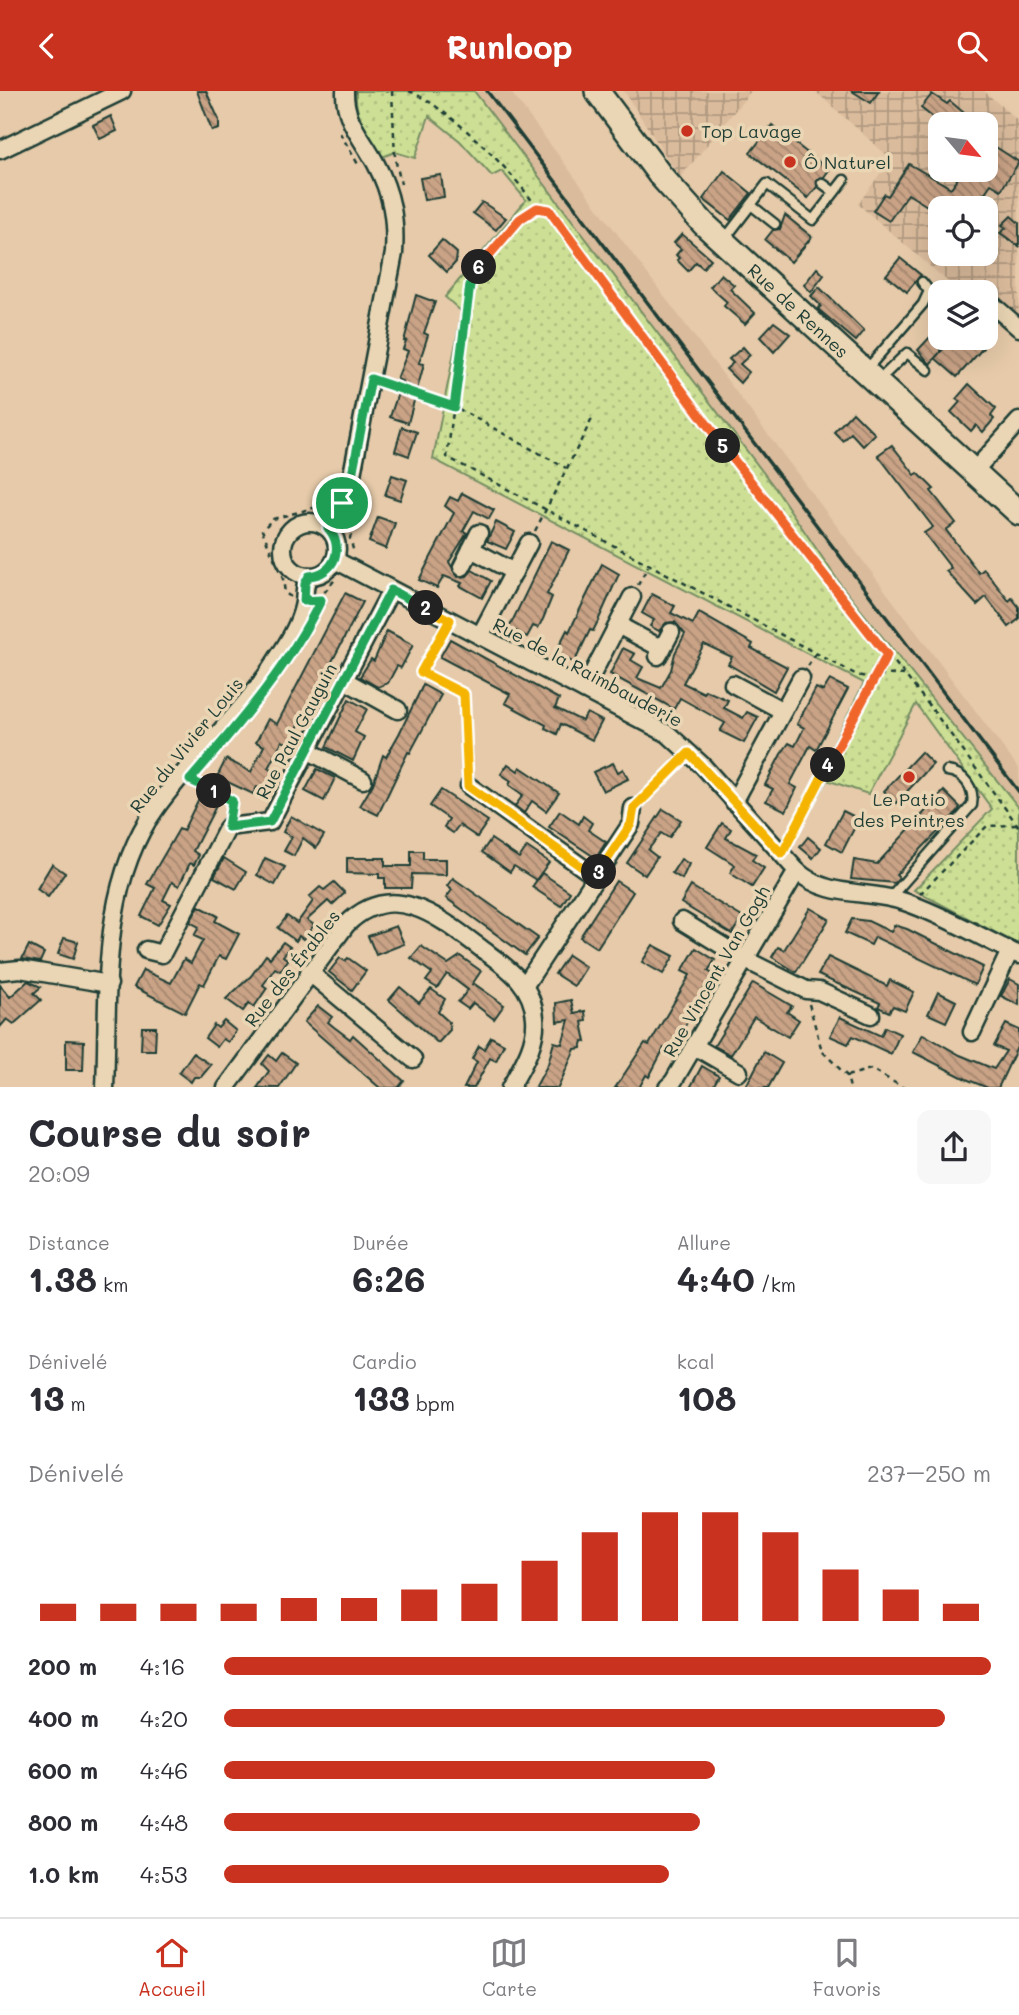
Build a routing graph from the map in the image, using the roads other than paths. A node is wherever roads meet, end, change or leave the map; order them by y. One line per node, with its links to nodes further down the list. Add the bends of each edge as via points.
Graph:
1 (122, 91): 4 (street)
2 (345, 91): 19 (street, via 350,122 376,163 391,198 396,226 351,480 338,499)
3 (597, 91): 10 (main road, Rue de Rennes, via 660,175)
4 (0, 150)
5 (844, 180): 7 (lane)
6 (822, 183): 7 (lane)
7 (834, 193): 8 (lane, via 813,220 767,184)
8 (751, 205): 9 (lane); 10 (lane)
9 (775, 224)
10 (722, 242): 15 (main road, Rue de Rennes)
11 (922, 282): 15 (lane, via 929,291 923,304)
12 (998, 309): 13 (street)
13 (1019, 328)
14 (928, 370): 15 (lane, via 907,353)
15 (871, 376): 17 (main road, Rue de Rennes)
16 (1019, 421): 17 (street)
17 (975, 470): 18 (main road, Rue de Rennes)
18 (1019, 513)
19 (328, 528): 23 (street, via 337,543); 26 (street, via 307,521 293,527 284,539 285,561 295,572)
20 (480, 533): 22 (street)
21 (529, 543): 25 (street)
22 (471, 549): 24 (street); 25 (street)
23 (335, 560): 26 (street, via 327,570); 27 (street, Rue de la Raimbauderie)
24 (461, 567)
25 (514, 572): 31 (street)
26 (309, 576): 53 (street, Rue du Vivier Louis, via 305,584 311,605 277,660 150,817 124,869)
27 (391, 590): 31 (street, Rue de la Raimbauderie); 33 (street, Rue Paul Gauguin)
28 (632, 597): 29 (street)
29 (618, 625): 30 (street, via 660,652); 35 (street)
30 (671, 632)
31 (481, 636): 35 (street, Rue de la Raimbauderie)
32 (801, 678): 37 (street)
33 (344, 680): 36 (street); 38 (street, Rue Paul Gauguin)
34 (733, 684): 37 (street)
35 (584, 690): 42 (street, Rue de la Raimbauderie, via 668,734)
36 (398, 710)
37 (783, 711): 42 (street)
38 (307, 750): 40 (street); 48 (street, Rue Paul Gauguin, via 270,822 228,827 162,954)
39 (947, 771): 46 (lane, via 967,782 972,805)
40 (363, 780)
41 (468, 786): 45 (street)
42 (734, 802): 44 (street, Rue de la Raimbauderie)
43 (634, 808): 45 (street, via 631,824)
44 (797, 871): 46 (street, Rue de la Raimbauderie, via 825,889); 50 (street, Rue Vincent Van Gogh)
45 (596, 877): 54 (street)
46 (890, 898): 49 (street, Rue de la Raimbauderie)
47 (682, 921): 50 (street)
48 (146, 950)
49 (1014, 953): 56 (street)
50 (744, 959): 55 (street); 57 (street, Rue Vincent Van Gogh)
51 (0, 971): 53 (street, via 20,969)
52 (309, 972): 54 (street, Rue des Érables, via 350,921 370,909 400,904 435,915); 58 (street); 61 (street, Rue des Érables)
53 (109, 983): 60 (street, Rue du Vivier Louis)
54 (525, 985): 62 (street, via 535,1029 527,1057)
55 (871, 1015)
56 (972, 1032)
57 (694, 1045): 59 (street); 63 (street, Rue Vincent Van Gogh)
58 (413, 1059)
59 (739, 1072)
60 (105, 1087)
61 (226, 1087)
62 (510, 1087)
63 (667, 1087)

